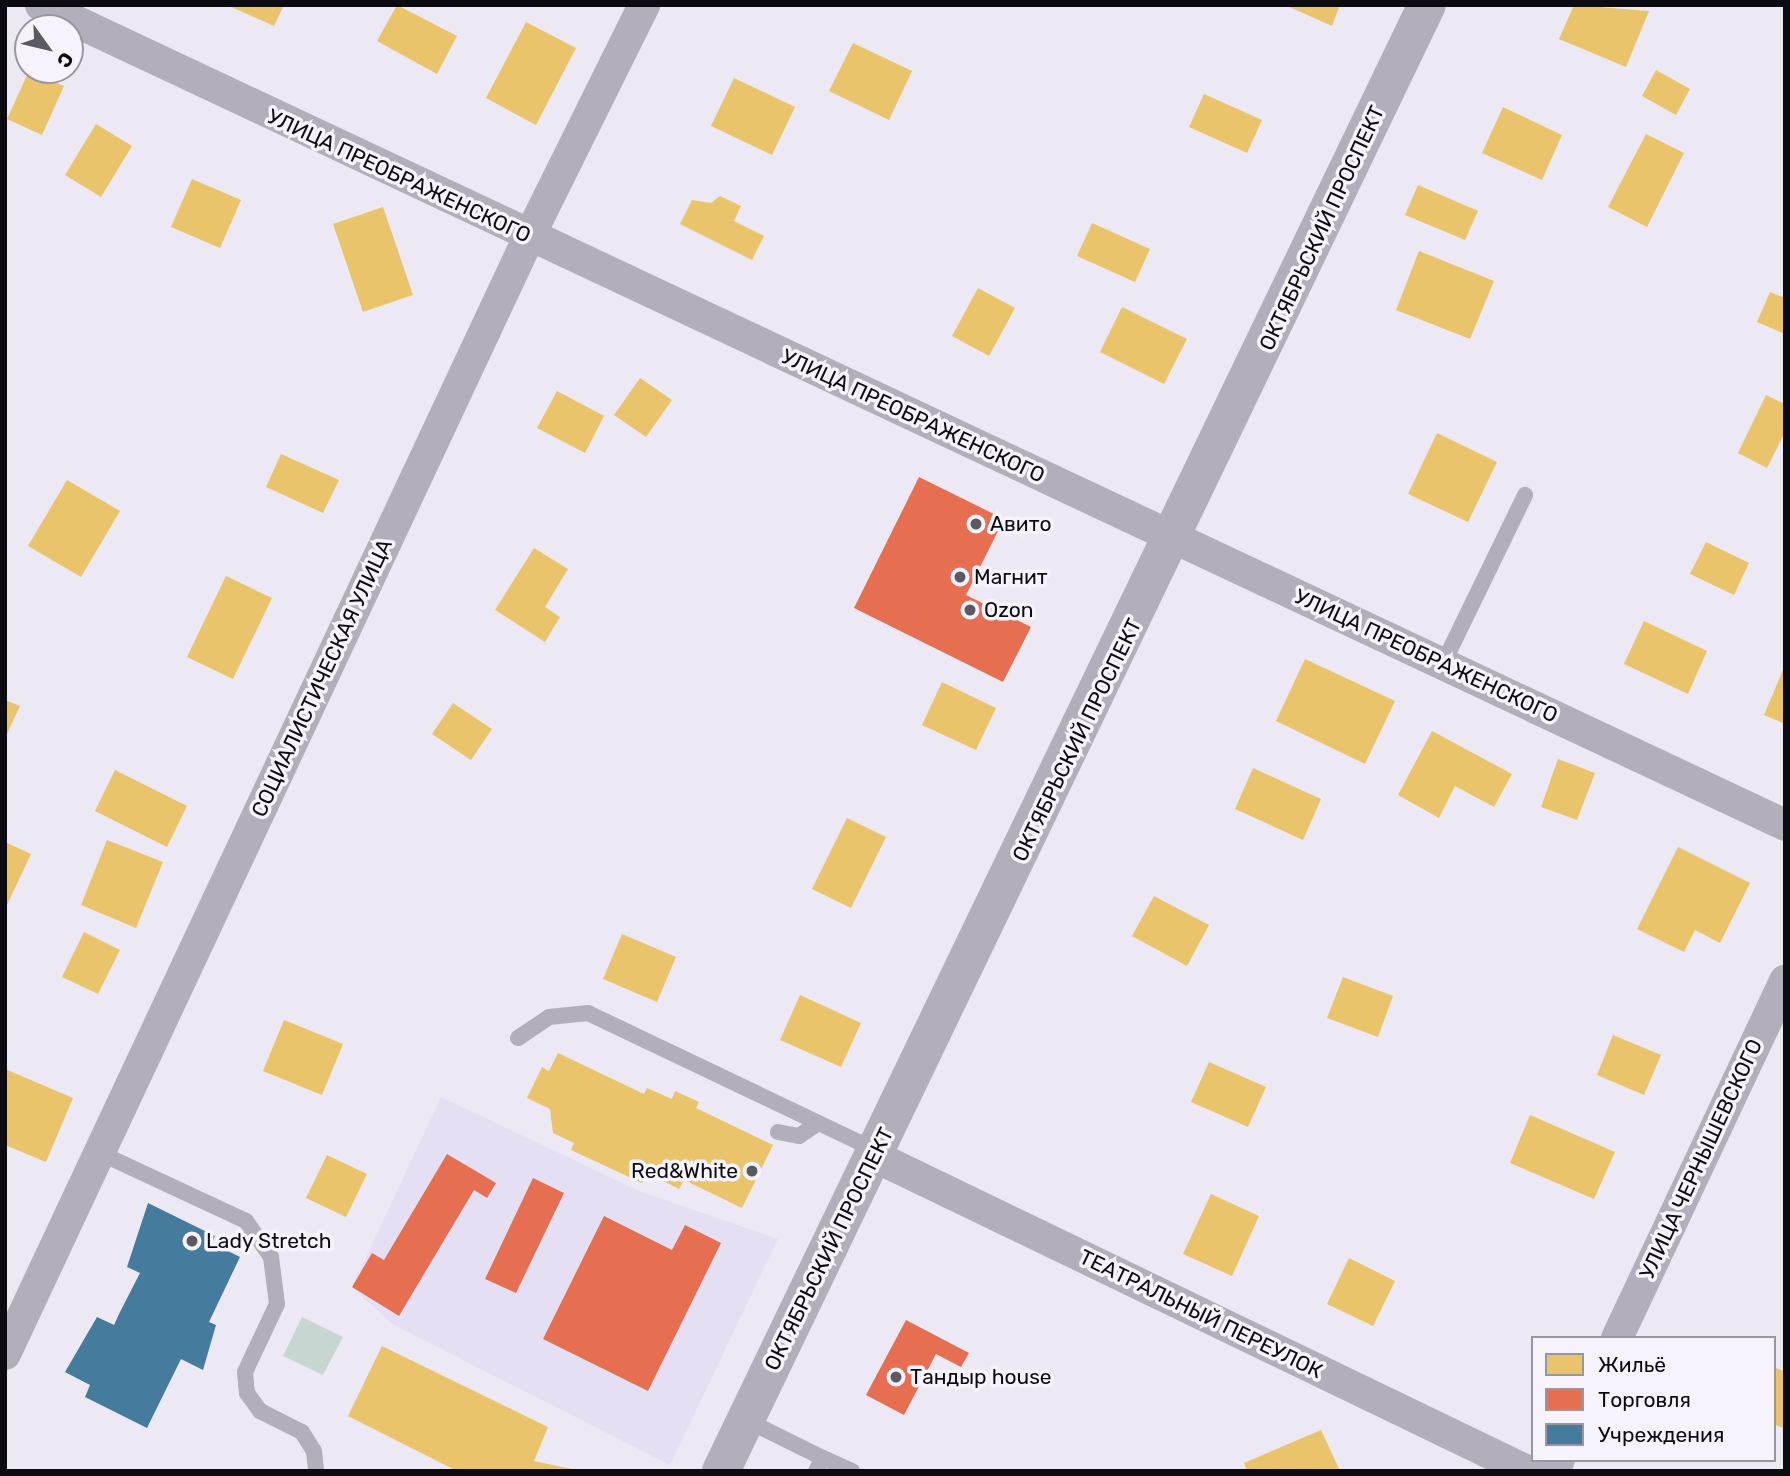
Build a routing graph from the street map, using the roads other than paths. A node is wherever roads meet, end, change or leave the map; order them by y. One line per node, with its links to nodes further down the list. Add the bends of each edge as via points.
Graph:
1 (41, 5): 4 (street, УЛИЦА ПРЕОБРАЖЕНСКОГО)
2 (644, 5): 4 (street, СОЦИАЛИСТИЧЕСКАЯ УЛИЦА)
3 (1427, 5): 6 (street, ОКТЯБРЬСКИЙ ПРОСПЕКТ)
4 (529, 237): 6 (street, УЛИЦА ПРЕОБРАЖЕНСКОГО); 13 (street, СОЦИАЛИСТИЧЕСКАЯ УЛИЦА)
5 (1525, 495): 7 (lane)
6 (1176, 538): 7 (street, УЛИЦА ПРЕОБРАЖЕНСКОГО); 14 (street, ОКТЯБРЬСКИЙ ПРОСПЕКТ)
7 (1443, 664): 8 (street, УЛИЦА ПРЕОБРАЖЕНСКОГО)
8 (1785, 825)
9 (1785, 981): 15 (street, УЛИЦА ЧЕРНЫШЕВСКОГО)
10 (517, 1038): 11 (lane, via 549,1017 588,1013)
11 (818, 1123): 12 (lane, via 799,1136); 14 (lane)
12 (778, 1132)
13 (100, 1153): 16 (street, СОЦИАЛИСТИЧЕСКАЯ УЛИЦА); 19 (lane, via 246,1221 271,1256 277,1304 245,1372 247,1393 260,1411 302,1432 314,1451)
14 (874, 1156): 17 (street, ОКТЯБРЬСКИЙ ПРОСПЕКТ); 22 (street, ТЕАТРАЛЬНЫЙ ПЕРЕУЛОК)
15 (1618, 1336)
16 (5, 1354)
17 (746, 1420): 18 (lane); 20 (street, ОКТЯБРЬСКИЙ ПРОСПЕКТ)
18 (820, 1464): 21 (lane)
19 (316, 1471)
20 (721, 1471)
21 (852, 1471)
22 (1527, 1471)

